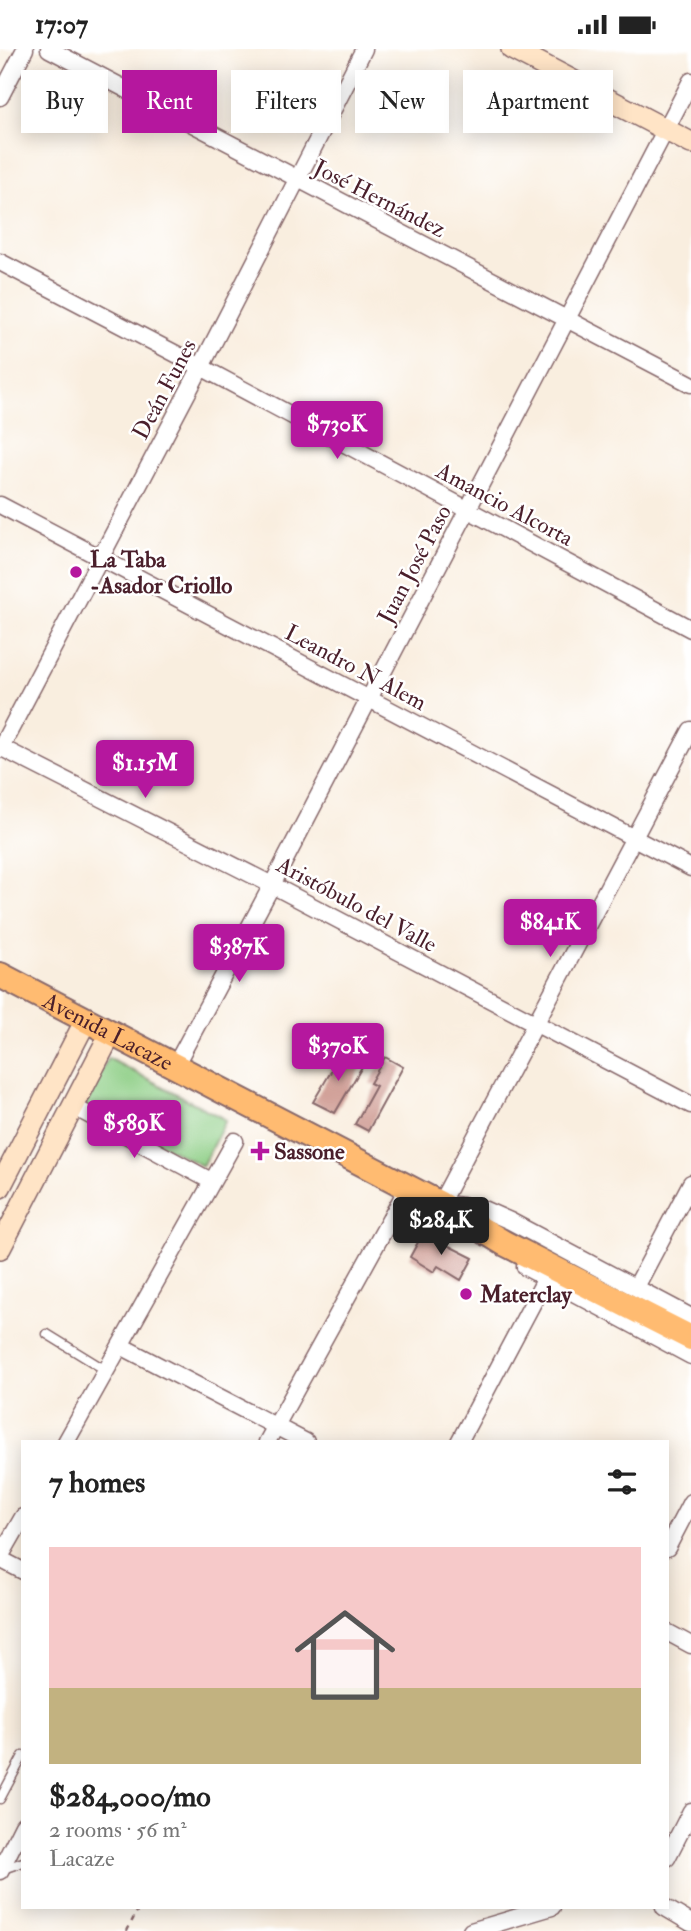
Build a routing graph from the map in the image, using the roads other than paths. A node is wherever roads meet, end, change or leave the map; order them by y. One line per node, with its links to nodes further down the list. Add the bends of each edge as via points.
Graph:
1 (25, 49): 6 (street)
2 (49, 49): 9 (street, José Hernández)
3 (364, 49): 9 (street, Deán Funes)
4 (513, 49): 7 (main road)
5 (691, 81): 7 (street, Juan José Paso)
6 (0, 97)
7 (666, 129): 8 (main road); 11 (street, Juan José Paso)
8 (691, 143)
9 (297, 180): 11 (street, José Hernández); 12 (street, Deán Funes)
10 (0, 262): 12 (street, Amancio Alcorta)
11 (566, 320): 13 (street, José Hernández); 15 (street, Juan José Paso)
12 (201, 367): 15 (street, Amancio Alcorta); 16 (street, Deán Funes)
13 (691, 384)
14 (0, 505): 16 (street, Leandro N Alem)
15 (468, 510): 17 (street, Amancio Alcorta); 18 (street, Juan José Paso)
16 (101, 559): 18 (street, Leandro N Alem); 20 (street, Deán Funes)
17 (691, 629)
18 (369, 699): 21 (street, Leandro N Alem); 23 (street, Juan José Paso)
19 (691, 730): 21 (street)
20 (0, 747): 23 (street, Aristóbulo del Valle)
21 (633, 838): 22 (street, Leandro N Alem); 26 (street)
22 (691, 868)
23 (272, 885): 26 (street, Aristóbulo del Valle); 28 (street, Juan José Paso)
24 (0, 975): 25 (main road, Avenida Lacaze)
25 (86, 1020): 27 (main road, Avenida Lacaze); 34 (main road)
26 (537, 1024): 29 (street, Aristóbulo del Valle); 36 (street)
27 (111, 1033): 28 (main road, Avenida Lacaze); 30 (main road)
28 (175, 1066): 35 (main road, Avenida Lacaze)
29 (691, 1105)
30 (74, 1107): 32 (street); 37 (main road)
31 (235, 1141): 32 (street)
32 (211, 1181): 44 (street)
33 (691, 1183): 39 (street)
34 (0, 1187)
35 (408, 1187): 36 (main road, Avenida Lacaze); 47 (street)
36 (440, 1204): 38 (street, via 487,1246); 39 (main road, Avenida Lacaze, via 504,1243)
37 (0, 1248)
38 (547, 1278): 45 (street); 51 (street)
39 (631, 1296): 40 (street); 41 (main road, Avenida Lacaze); 43 (main road, Avenida Lacaze)
40 (691, 1317)
41 (691, 1328)
42 (47, 1334): 46 (lane)
43 (691, 1338)
44 (121, 1346): 46 (street); 47 (street)
45 (691, 1356)
46 (107, 1371): 48 (street)
47 (276, 1425): 49 (street); 50 (street)
48 (67, 1440)
49 (268, 1440)
50 (302, 1440)
51 (460, 1440)
52 (691, 1502): 54 (street)
53 (21, 1521): 55 (street)
54 (669, 1544)
55 (0, 1558): 56 (street)
56 (21, 1570)
57 (669, 1633): 58 (street)
58 (691, 1645)
59 (21, 1760): 60 (lane)
60 (0, 1799)
61 (691, 1811): 63 (street)
62 (21, 1829): 65 (street)
63 (669, 1855)
64 (21, 1863): 65 (lane)
65 (0, 1870)
66 (545, 1909): 69 (street)
67 (666, 1909): 68 (street)
68 (691, 1923): 70 (street)
69 (471, 1931)
70 (686, 1931)

